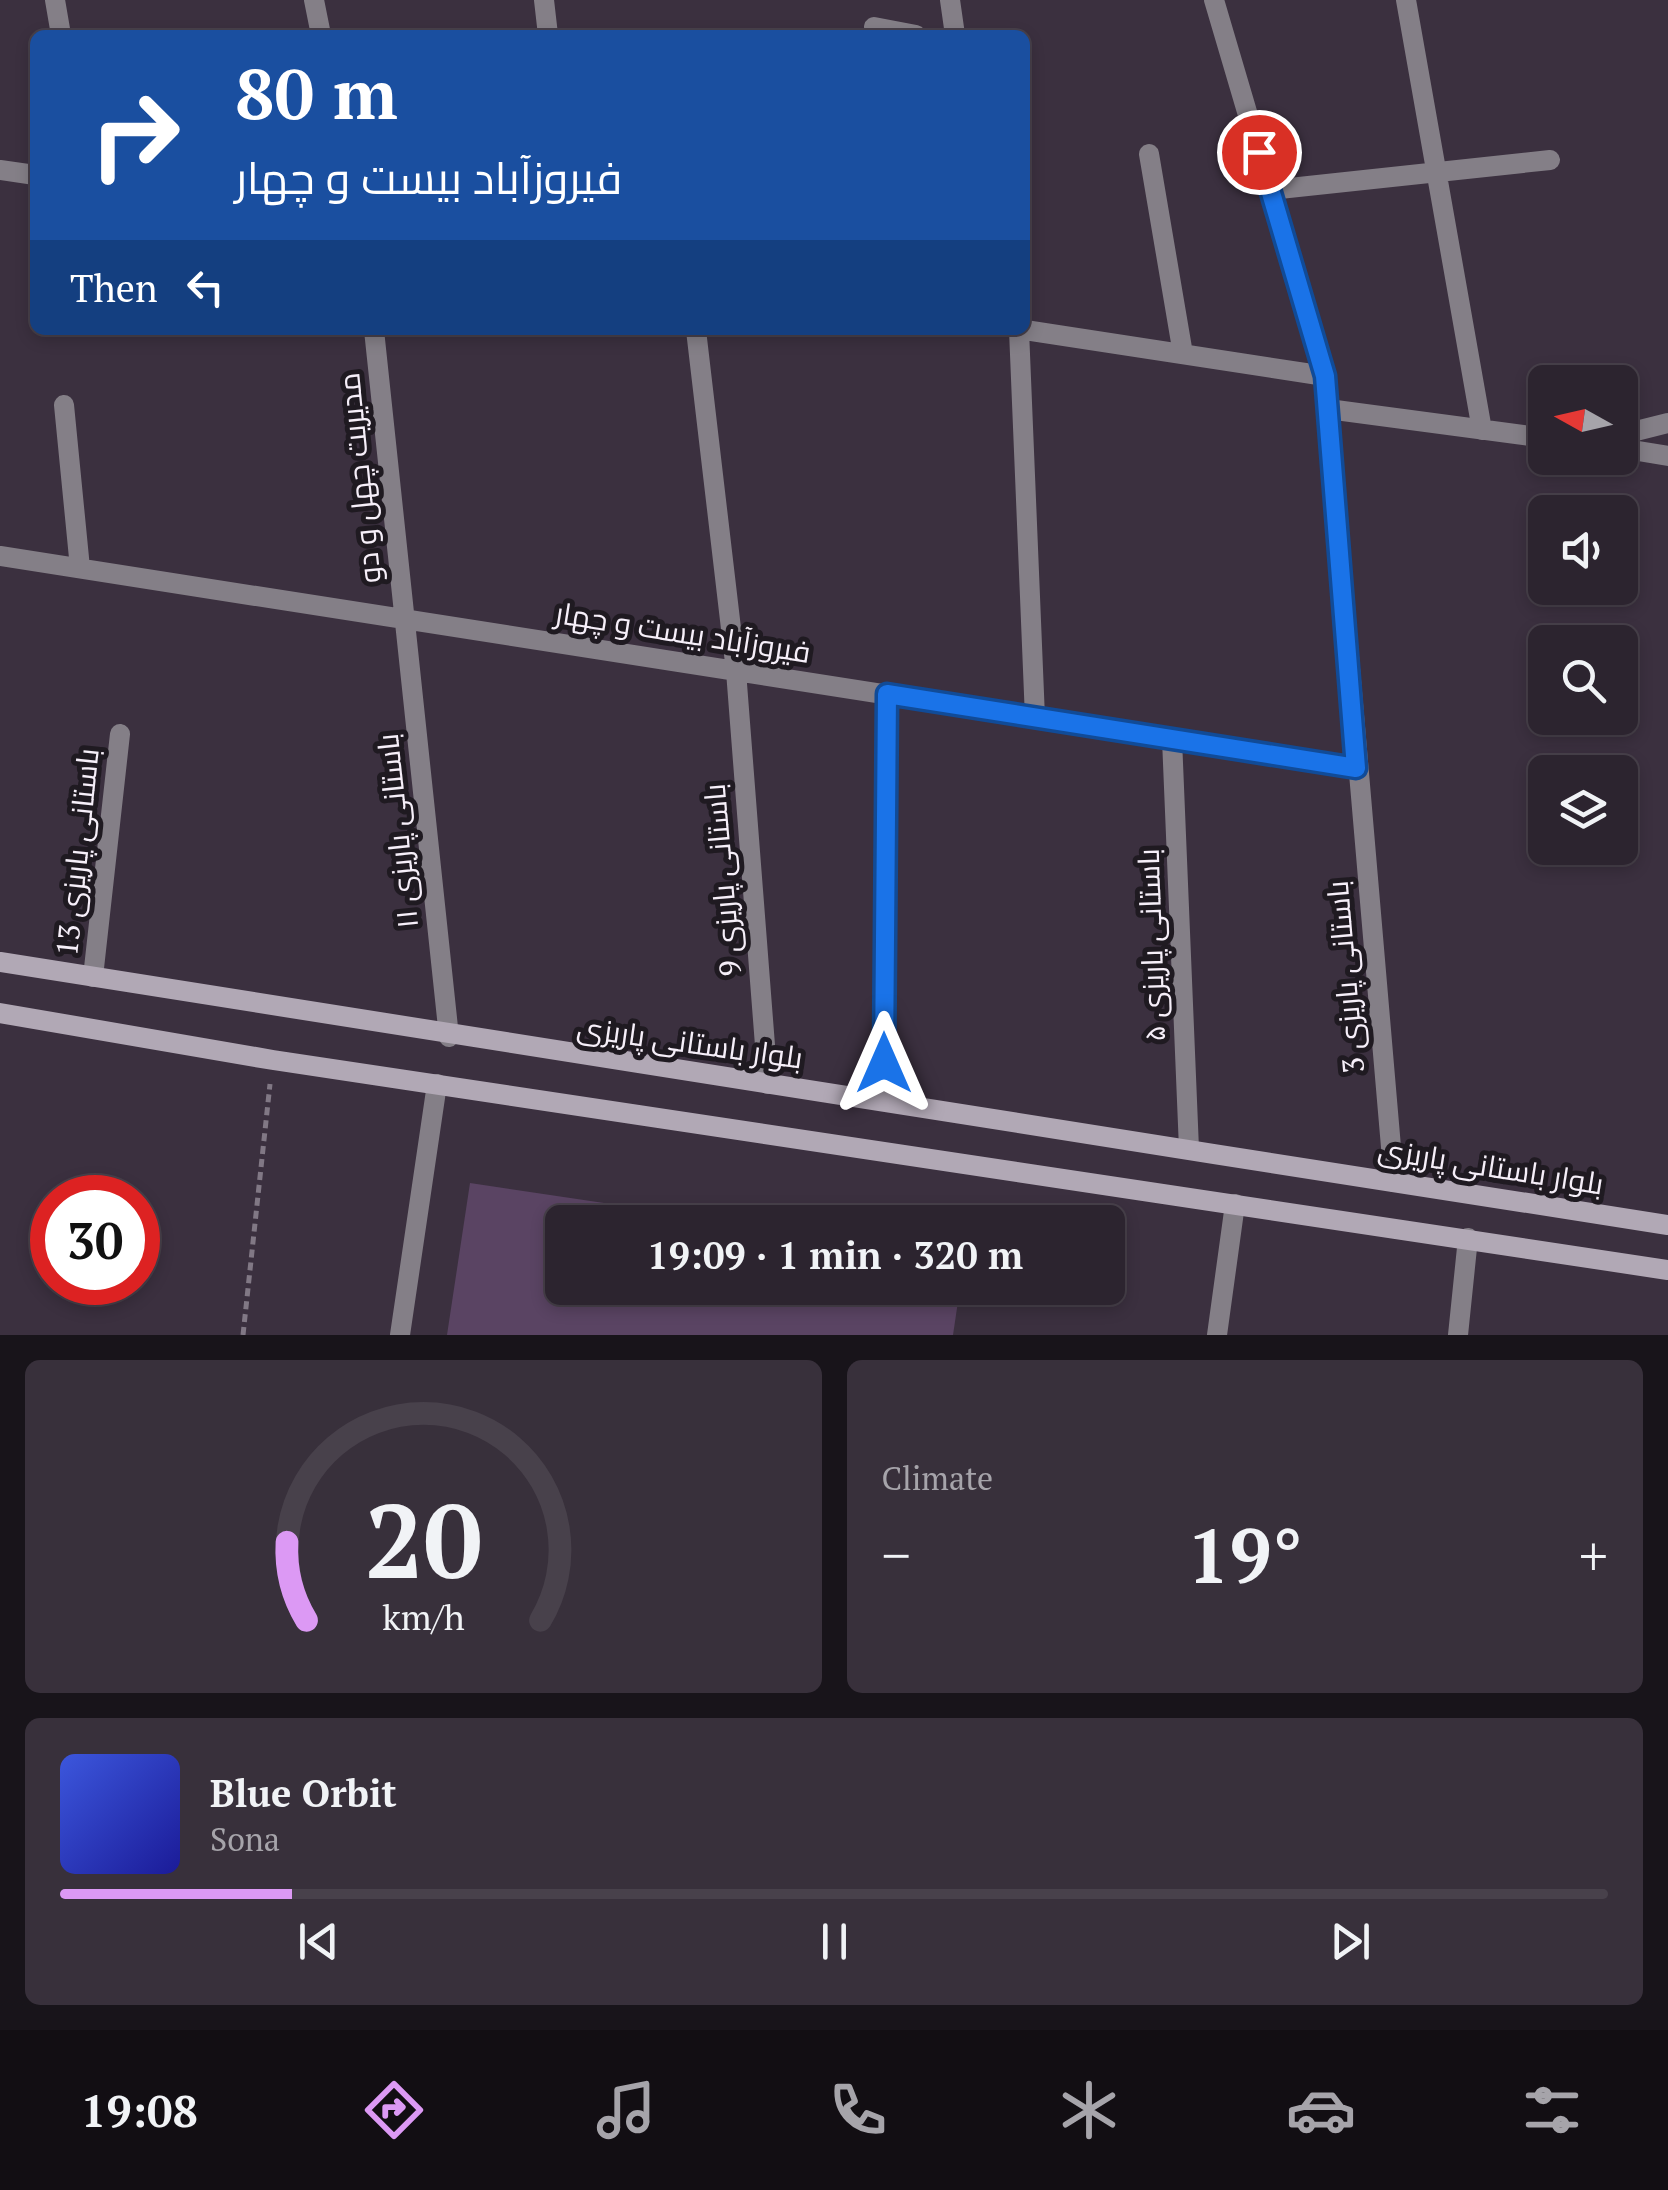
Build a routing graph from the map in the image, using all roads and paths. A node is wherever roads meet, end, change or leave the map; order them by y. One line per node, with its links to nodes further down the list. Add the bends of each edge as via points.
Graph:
1 (55, 0): 8 (street)
2 (314, 0): 9 (street)
3 (544, 0): 10 (street)
4 (950, 0): 12 (street)
5 (1214, 0): 18 (street, باستانی پاریزی 3)
6 (1406, 0): 16 (street)
7 (874, 27): 11 (street)
8 (60, 30)
9 (321, 30)
10 (547, 30)
11 (890, 30)
12 (954, 30)
13 (1149, 154): 23 (street)
14 (1550, 160): 16 (street)
15 (0, 170): 17 (street)
16 (1438, 170): 18 (street); 28 (street)
17 (30, 174)
18 (1270, 190): 24 (street, باستانی پاریزی 3)
19 (1030, 331): 23 (street)
20 (375, 335): 35 (street, مدیریت چهل و دو)
21 (697, 335): 36 (street, باستانی پاریزی 9)
22 (1022, 335): 38 (street)
23 (1183, 354): 24 (street)
24 (1325, 376): 26 (street, باستانی پاریزی 3)
25 (64, 405): 34 (street)
26 (1328, 409): 28 (street); 41 (street, باستانی پاریزی 3)
27 (1668, 424): 29 (street)
28 (1482, 430): 30 (street)
29 (1638, 431)
30 (1528, 436)
31 (1638, 451): 32 (street)
32 (1668, 456)
33 (0, 556): 34 (street, فیروزآباد بیست و چهار)
34 (80, 568): 35 (street, فیروزآباد بیست و چهار)
35 (404, 619): 36 (street, فیروزآباد بیست و چهار); 45 (street, باستانی پاریزی ۱۱)
36 (736, 670): 37 (street, فیروزآباد بیست و چهار); 48 (street, باستانی پاریزی 9)
37 (887, 694): 38 (street, فیروزآباد بیست و چهار); 49 (street)
38 (1035, 718): 40 (street, فیروزآباد بیست و چهار)
39 (120, 734): 43 (street, باستانی پاریزی 13)
40 (1172, 738): 41 (street, فیروزآباد بیست و چهار); 50 (street, باستانی پاریزی ۵)
41 (1356, 768): 51 (street, باستانی پاریزی 3)
42 (0, 962): 43 (main road, بلوار باستانی پاریزی)
43 (93, 977): 45 (main road, بلوار باستانی پاریزی)
44 (0, 1013): 46 (main road)
45 (449, 1037): 48 (main road, بلوار باستانی پاریزی)
46 (273, 1060): 47 (main road); 56 (path)
47 (437, 1084): 52 (main road); 57 (street)
48 (768, 1084): 49 (main road, بلوار باستانی پاریزی)
49 (884, 1100): 50 (main road, بلوار باستانی پاریزی)
50 (1190, 1149): 51 (main road, بلوار باستانی پاریزی)
51 (1394, 1182): 53 (main road, بلوار باستانی پاریزی)
52 (1235, 1204): 54 (main road); 58 (street)
53 (1668, 1225)
54 (1468, 1238): 55 (main road); 59 (street)
55 (1668, 1270)
56 (243, 1335)
57 (400, 1335)
58 (1217, 1335)
59 (1458, 1335)

